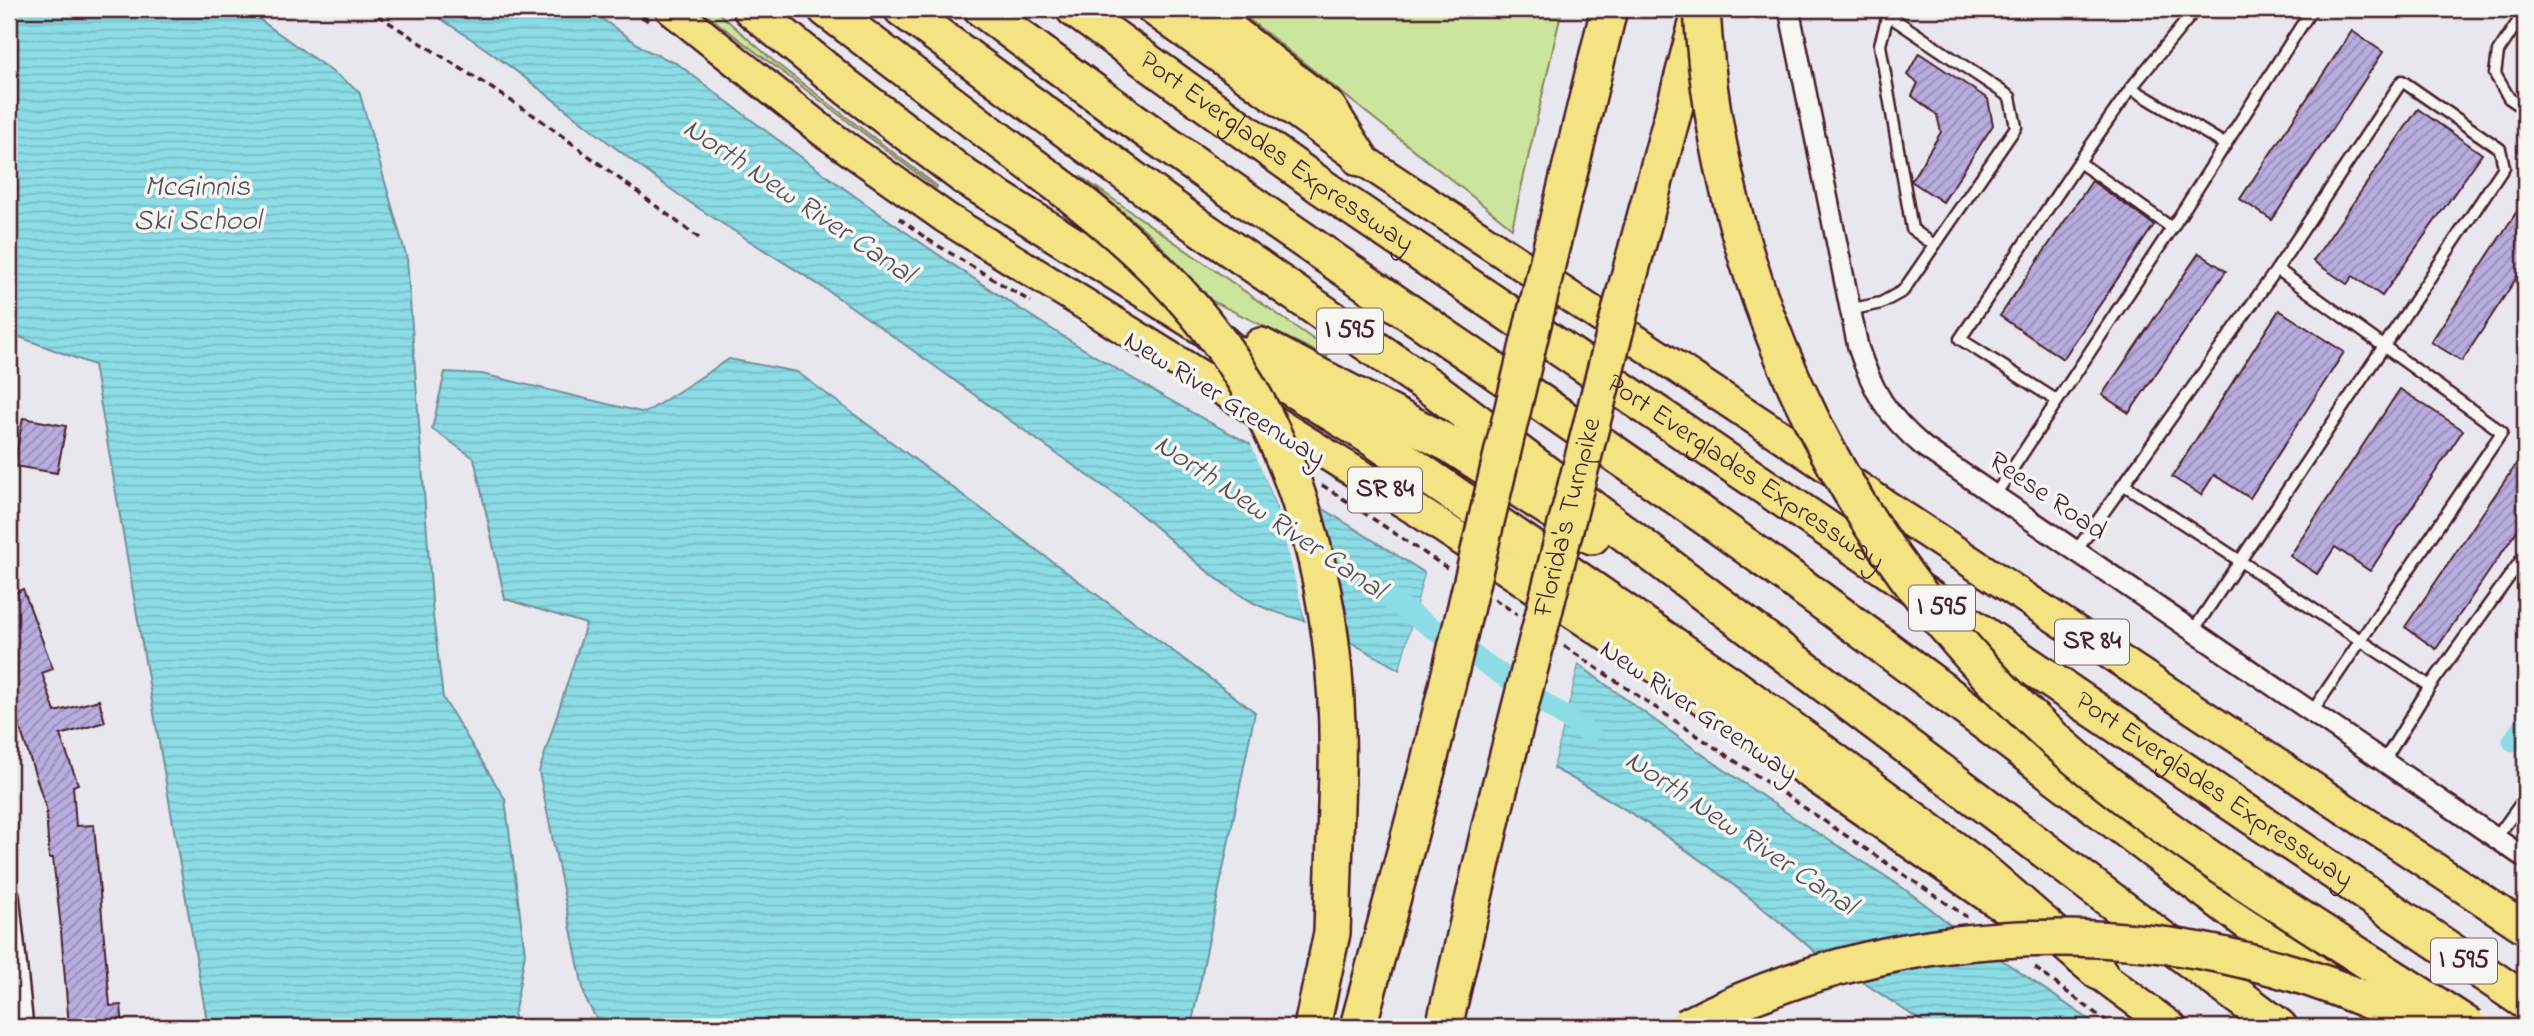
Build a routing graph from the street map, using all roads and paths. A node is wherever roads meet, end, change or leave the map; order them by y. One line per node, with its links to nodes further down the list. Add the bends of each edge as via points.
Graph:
1 (369, 9): 26 (path, via 538,118)
2 (633, 9): 18 (path)
3 (826, 9): 61 (highway, bridge, via 1119,233 1203,321 1247,384 1276,441 1307,526 1334,671 1337,774 1332,933)
4 (902, 9): 47 (highway, I 595, via 1189,220 1435,390)
5 (982, 9): 68 (highway, via 1169,146 1720,527 1930,679)
6 (1074, 9): 59 (highway, Port Everglades Expressway / I 595, via 1333,195)
7 (1152, 9): 22 (main road, SR 84)
8 (1202, 9): 22 (highway, via 1328,108)
9 (1609, 9): 62 (highway, bridge, via 1427,769)
10 (1701, 9): 63 (highway, Florida's Turnpike, bridge, via 1493,814); 70 (highway, bridge, via 1713,111 1751,274 1810,416 1845,484 1893,560 2016,704 2076,758 2214,859)
11 (1789, 9): 12 (lane); 30 (street, Reese Road)
12 (1798, 9)
13 (2196, 9): 19 (lane)
14 (2312, 9): 21 (lane)
15 (2525, 11): 20 (lane, via 2498,52 2495,74 2509,98)
16 (1884, 12): 27 (lane, via 1880,46 1912,229); 27 (lane, via 2010,97 2016,127)
17 (757, 14): 31 (highway, via 965,177)
18 (663, 18): 58 (main road, SR 84, via 946,218 1418,511 1666,674)
19 (2131, 88): 21 (lane); 23 (lane)
20 (2525, 109)
21 (2226, 145): 25 (lane)
22 (1360, 158): 56 (main road, SR 84)
23 (2079, 162): 25 (lane); 33 (lane, via 1960,339)
24 (894, 214): 29 (path)
25 (2172, 228): 33 (lane)
26 (699, 239)
27 (1934, 245): 30 (lane, via 1903,291 1881,303)
28 (2277, 269): 32 (lane); 32 (lane, via 2402,81 2500,149 2504,167); 35 (lane)
29 (1031, 303)
30 (1849, 310): 36 (street, Reese Road, via 1868,379 1898,425)
31 (1205, 328): 47 (highway, via 1260,345 1419,427); 58 (highway, via 1231,351 1368,435 1734,687 1978,867)
32 (2384, 346): 39 (lane); 46 (lane, via 2502,432)
33 (2056, 401): 36 (lane)
34 (1321, 484): 41 (path, New River Greenway)
35 (2123, 484): 37 (lane); 39 (lane)
36 (1995, 495): 37 (street, Reese Road)
37 (2076, 551): 44 (street, Reese Road)
38 (2525, 555): 40 (lane)
39 (2240, 561): 44 (lane); 46 (lane)
40 (2521, 566): 48 (lane)
41 (1448, 569)
42 (1483, 592): 43 (path)
43 (1518, 615)
44 (2193, 631): 49 (street, Reese Road)
45 (1553, 639): 55 (path, New River Greenway)
46 (2359, 642): 48 (lane); 49 (lane)
47 (1793, 659): 67 (highway, I 595)
48 (2430, 687): 50 (lane)
49 (2312, 712): 50 (street, Reese Road)
50 (2384, 761): 52 (street, Reese Road)
51 (2525, 798): 52 (lane)
52 (2496, 838): 53 (street, Reese Road)
53 (2525, 857)
54 (9, 895): 60 (street)
55 (1970, 919)
56 (2525, 928)
57 (2025, 960): 65 (path)
58 (2099, 972): 66 (main road, SR 84)
59 (2525, 1001)
60 (23, 1027)
61 (1312, 1027)
62 (1358, 1027)
63 (1444, 1027)
64 (1686, 1027): 69 (highway, bridge, via 1793,980 1897,952 1997,939 2051,938 2106,940 2226,958 2359,998)
65 (2114, 1027)
66 (2171, 1027)
67 (2279, 1027)
68 (2387, 1027)
69 (2424, 1027)
70 (2470, 1027)

